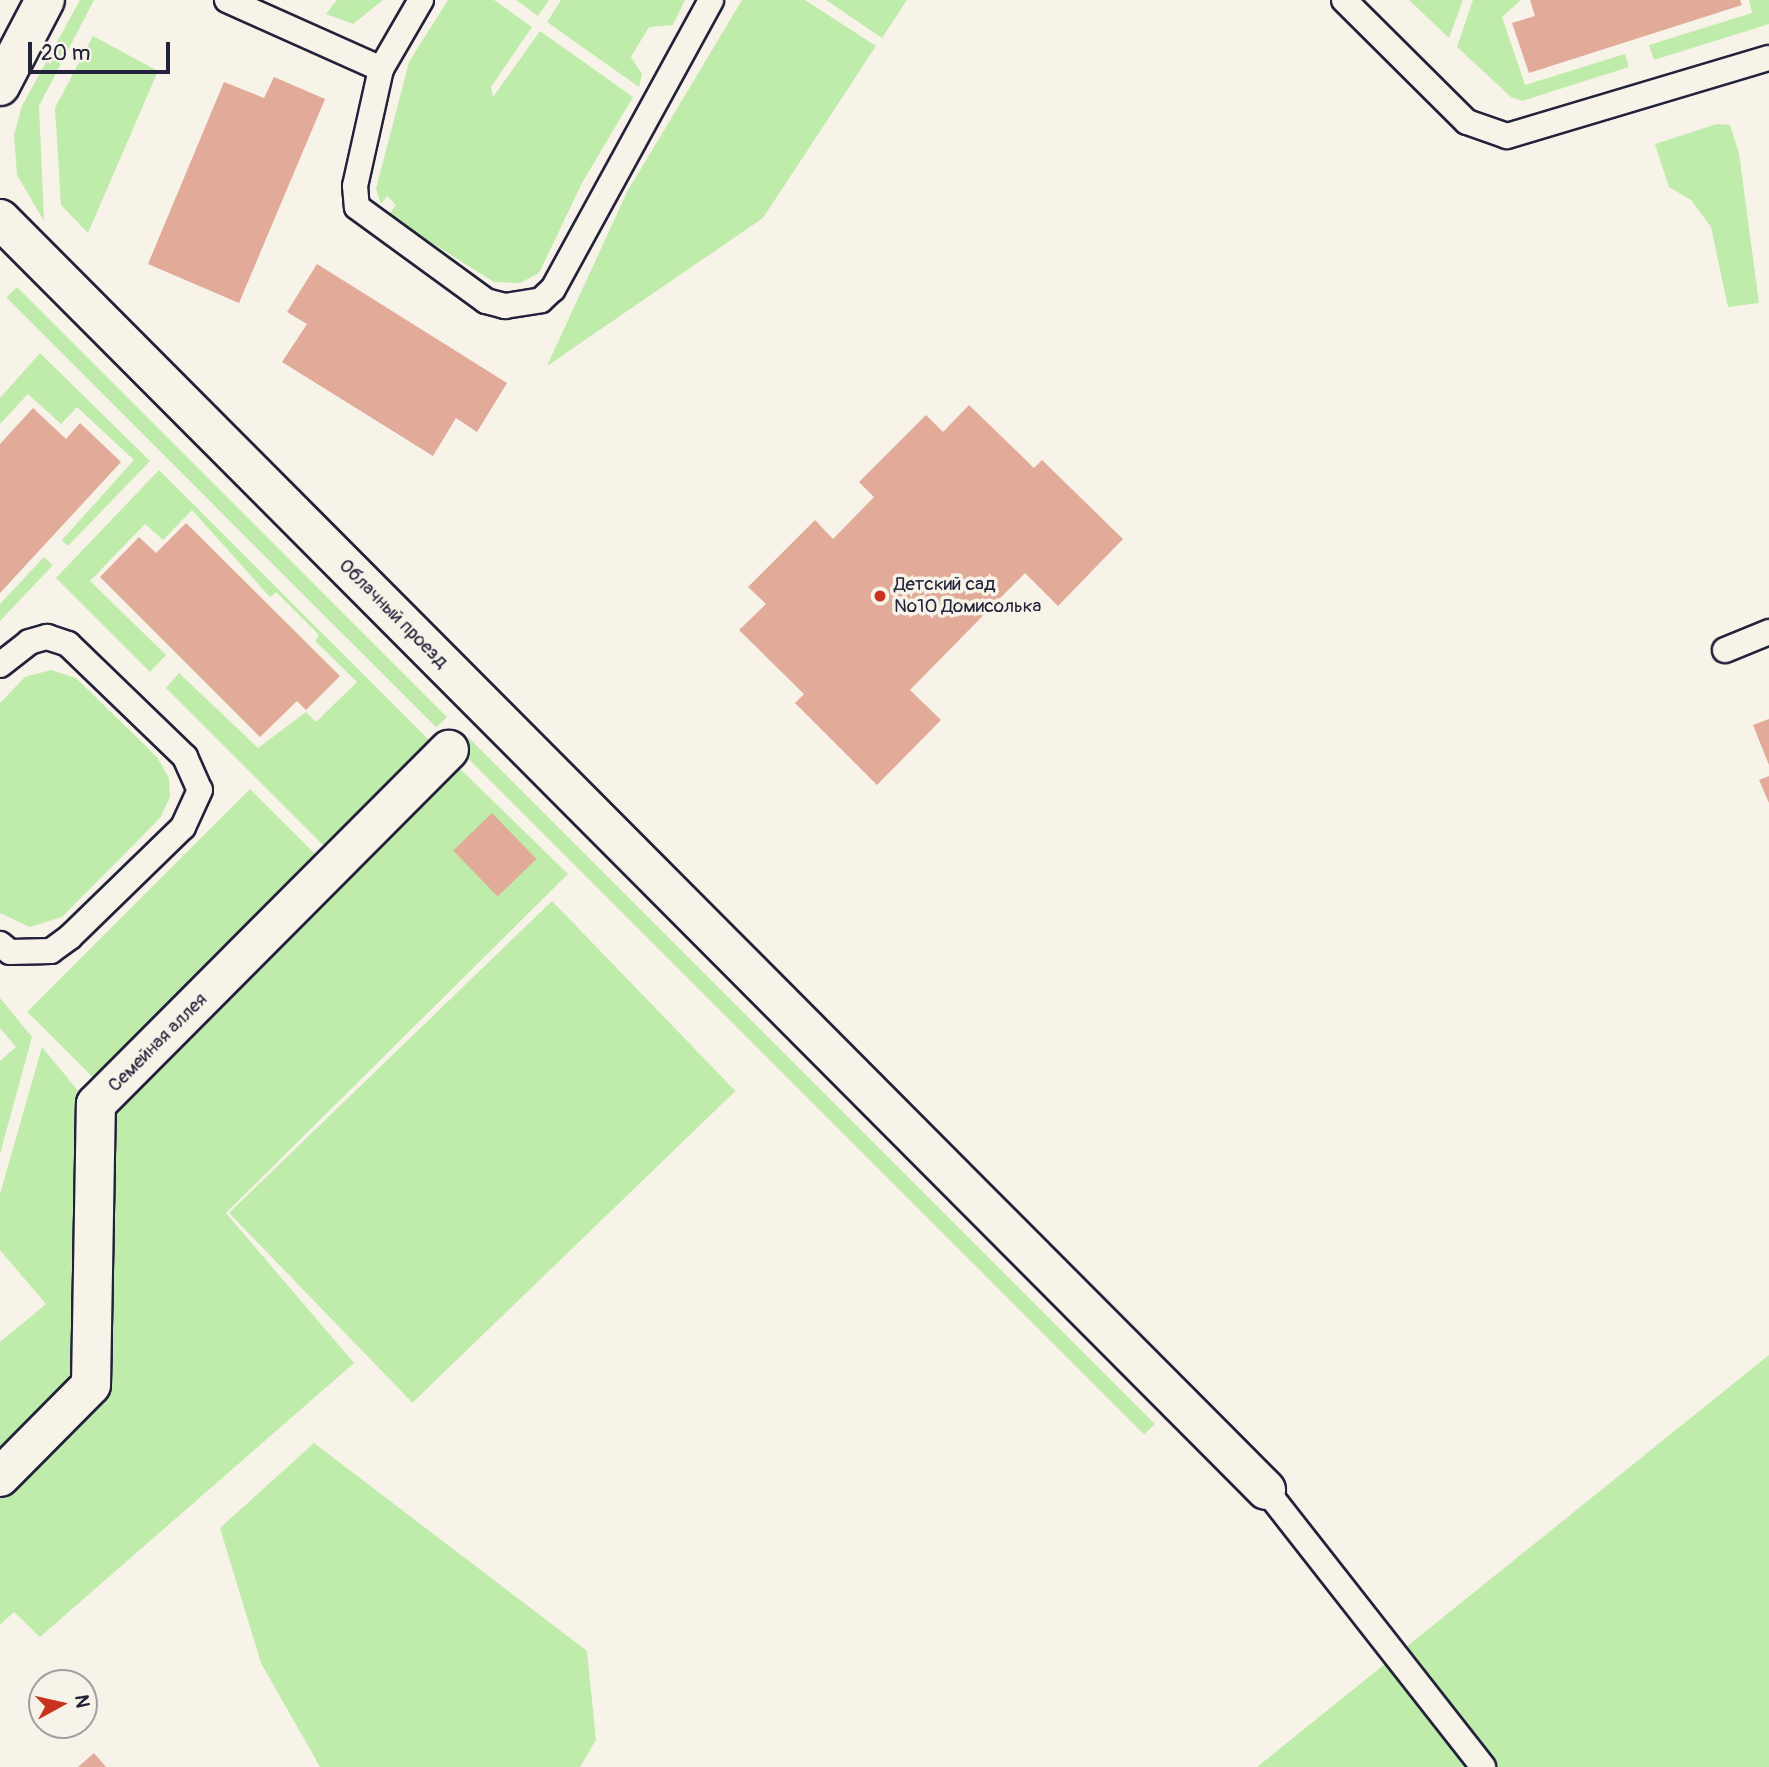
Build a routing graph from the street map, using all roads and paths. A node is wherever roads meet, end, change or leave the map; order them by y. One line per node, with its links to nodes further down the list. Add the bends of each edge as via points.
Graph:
1 (45, 0): 8 (street)
2 (227, 0): 7 (lane)
3 (421, 0): 7 (lane)
4 (710, 0): 7 (lane, via 553,289 521,305 486,301 360,213 355,186)
5 (1343, 0): 6 (lane, via 1467,122 1507,135)
6 (1769, 58)
7 (381, 69)
8 (0, 86)
9 (0, 219): 16 (street, Облачный проезд)
10 (1769, 632): 11 (lane)
11 (1725, 650)
12 (0, 665): 14 (lane, via 29,642 47,637 68,645 185,757 200,790 183,827 70,937 51,951 10,952)
13 (449, 750): 15 (street, Семейная аллея, via 96,1104 91,1385)
14 (0, 944)
15 (0, 1477)
16 (1266, 1490): 17 (lane)
17 (1483, 1767)

